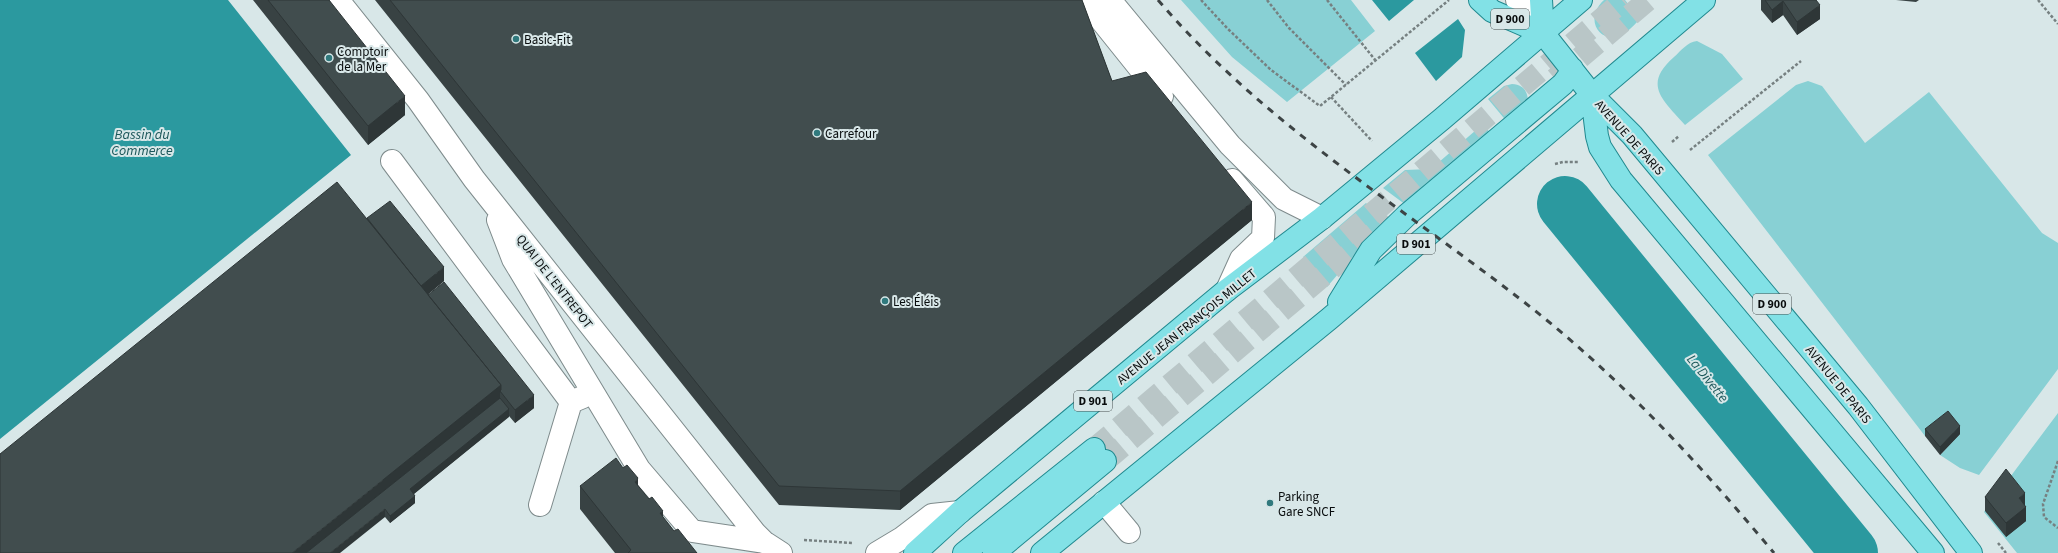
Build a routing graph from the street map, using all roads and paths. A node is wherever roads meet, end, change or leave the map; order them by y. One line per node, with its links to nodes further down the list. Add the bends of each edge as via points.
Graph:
1 (338, 0): 27 (street, QUAI DE L'ENTREPOT, via 418,100)
2 (1085, 0): 22 (street)
3 (1110, 0): 28 (street, via 1230,145 1284,198)
4 (1201, 0): 21 (path, via 1271,70 1320,106)
5 (1267, 0): 19 (path, via 1289,28)
6 (1327, 0): 16 (path)
7 (1449, 0): 16 (path)
8 (1480, 0): 15 (main road, D 900, via 1492,11)
9 (1517, 0): 15 (street)
10 (1541, 0): 15 (main road, D 900)
11 (1581, 0): 15 (main road, D 901)
12 (1704, 0): 20 (main road, D 901)
13 (2038, 0): 14 (path)
14 (2058, 24)
15 (1542, 33): 18 (main road, D 900); 28 (main road, AVENUE JEAN FRANÇOIS MILLET / D 901, via 1442,120)
16 (1376, 61): 19 (path)
17 (1801, 61): 24 (path)
18 (1572, 70): 20 (main road, D 900); 30 (main road, via 1563,84 1407,216 1371,250)
19 (1346, 85): 21 (path)
20 (1592, 95): 30 (main road, D 901); 45 (main road, AVENUE DE PARIS / D 900, via 1600,147 1621,180); 46 (main road, AVENUE DE PARIS / D 900, via 1632,135 1858,406)
21 (1331, 97): 23 (path)
22 (1172, 109)
23 (1375, 144)
24 (1690, 150)
25 (392, 161): 32 (street)
26 (1218, 164): 29 (street, via 1264,217 1263,238 1241,258)
27 (492, 202): 31 (street, via 513,258); 39 (street, QUAI DE L'ENTREPOT)
28 (1322, 218): 29 (main road, AVENUE JEAN FRANÇOIS MILLET / D 901)
29 (1227, 290): 36 (main road, AVENUE JEAN FRANÇOIS MILLET / D 901)
30 (1329, 319): 34 (main road, D 901)
31 (594, 393): 32 (street); 39 (street, via 639,469 692,532)
32 (571, 402): 35 (street)
33 (2058, 461): 37 (path, via 2043,504 2044,517)
34 (1104, 502): 38 (street); 44 (main road, D 901)
35 (540, 505)
36 (960, 512): 40 (street, via 932,515); 41 (main road, AVENUE JEAN FRANÇOIS MILLET / D 901)
37 (2058, 528)
38 (1130, 532)
39 (772, 548)
40 (877, 553)
41 (915, 553)
42 (964, 553): 43 (main road, via 1100,455)
43 (994, 553)
44 (1042, 553)
45 (1933, 553)
46 (1971, 553)

